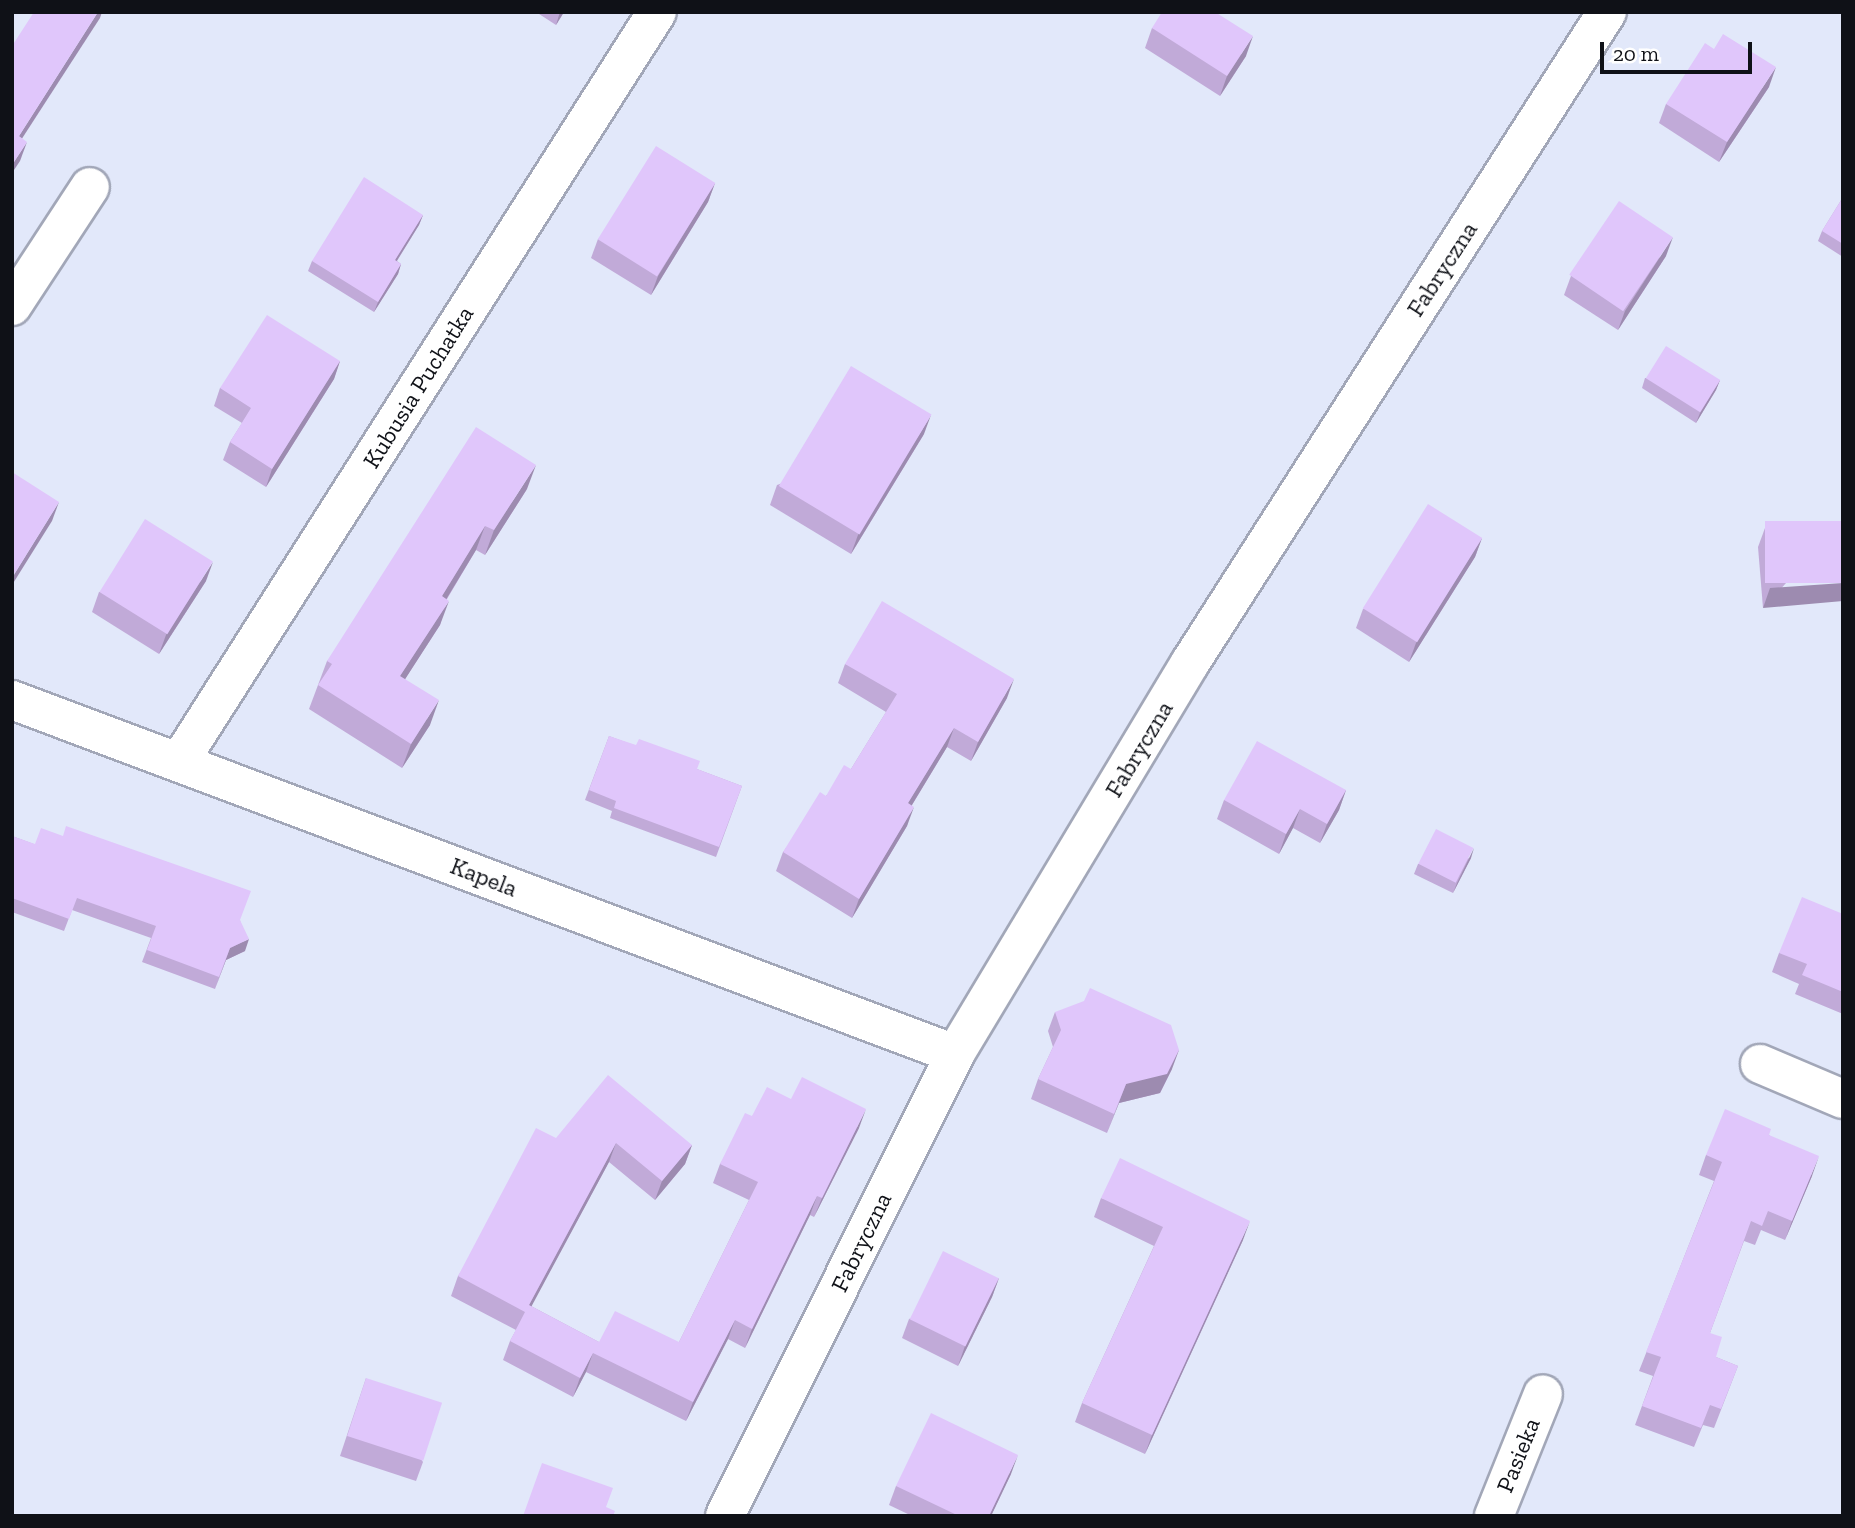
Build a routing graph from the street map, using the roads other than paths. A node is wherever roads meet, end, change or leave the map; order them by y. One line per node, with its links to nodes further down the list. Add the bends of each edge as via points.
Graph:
1 (657, 12): 6 (street, Kubusia Puchatka)
2 (1607, 12): 7 (street, Fabryczna, via 1190,663)
3 (90, 187): 4 (street)
4 (12, 306)
5 (12, 700): 6 (street, Kapela)
6 (179, 762): 7 (street, Kapela)
7 (955, 1054): 11 (street, Fabryczna)
8 (1760, 1064): 9 (street)
9 (1843, 1099)
10 (1543, 1394): 12 (street, Pasieka)
11 (725, 1516)
12 (1494, 1516)

